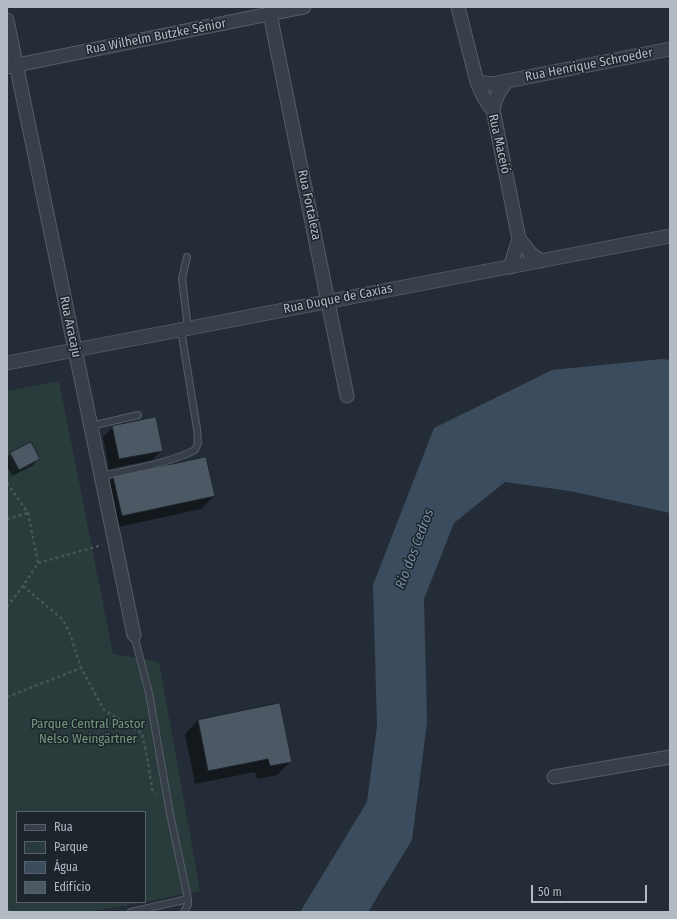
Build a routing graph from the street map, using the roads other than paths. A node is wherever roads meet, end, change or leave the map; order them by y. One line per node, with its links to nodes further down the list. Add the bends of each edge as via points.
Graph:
1 (304, 7): 3 (street, Rua Wilhelm Butzke Sênior)
2 (458, 7): 8 (street, Rua Maceió)
3 (270, 14): 6 (street, Rua Wilhelm Butzke Sênior); 15 (street, Rua Fortaleza)
4 (7, 20): 6 (street, Rua Aracaju)
5 (670, 49): 7 (street, Rua Henrique Schroeder)
6 (12, 66): 17 (street, Rua Aracaju)
7 (507, 81): 8 (street, Rua Henrique Schroeder, via 492,84); 9 (street, Rua Henrique Schroeder, via 495,99)
8 (477, 82): 9 (street, Rua Maceió)
9 (493, 110): 11 (street, Rua Maceió)
10 (670, 236): 13 (street, Rua Duque de Caxias)
11 (519, 239): 13 (street, Rua Maceió, via 531,254); 14 (street, Rua Maceió)
12 (187, 258): 16 (lane, via 182,279)
13 (541, 261): 14 (street, Rua Duque de Caxias)
14 (510, 267): 15 (street, Rua Duque de Caxias)
15 (329, 301): 16 (street, Rua Duque de Caxias); 19 (street, Rua Fortaleza)
16 (185, 329): 17 (street, Rua Duque de Caxias); 22 (lane, via 197,429 198,443 195,450 186,455)
17 (75, 350): 18 (street, Rua Duque de Caxias); 21 (street, Rua Aracaju)
18 (7, 363)
19 (347, 396)
20 (138, 415): 21 (lane)
21 (91, 426): 22 (street, Rua Aracaju)
22 (101, 476): 23 (street, Rua Aracaju)
23 (134, 635): 26 (lane, via 149,693)
24 (670, 757): 25 (street)
25 (554, 777)
26 (188, 899): 27 (lane); 28 (lane)
27 (132, 912)
28 (184, 912)

